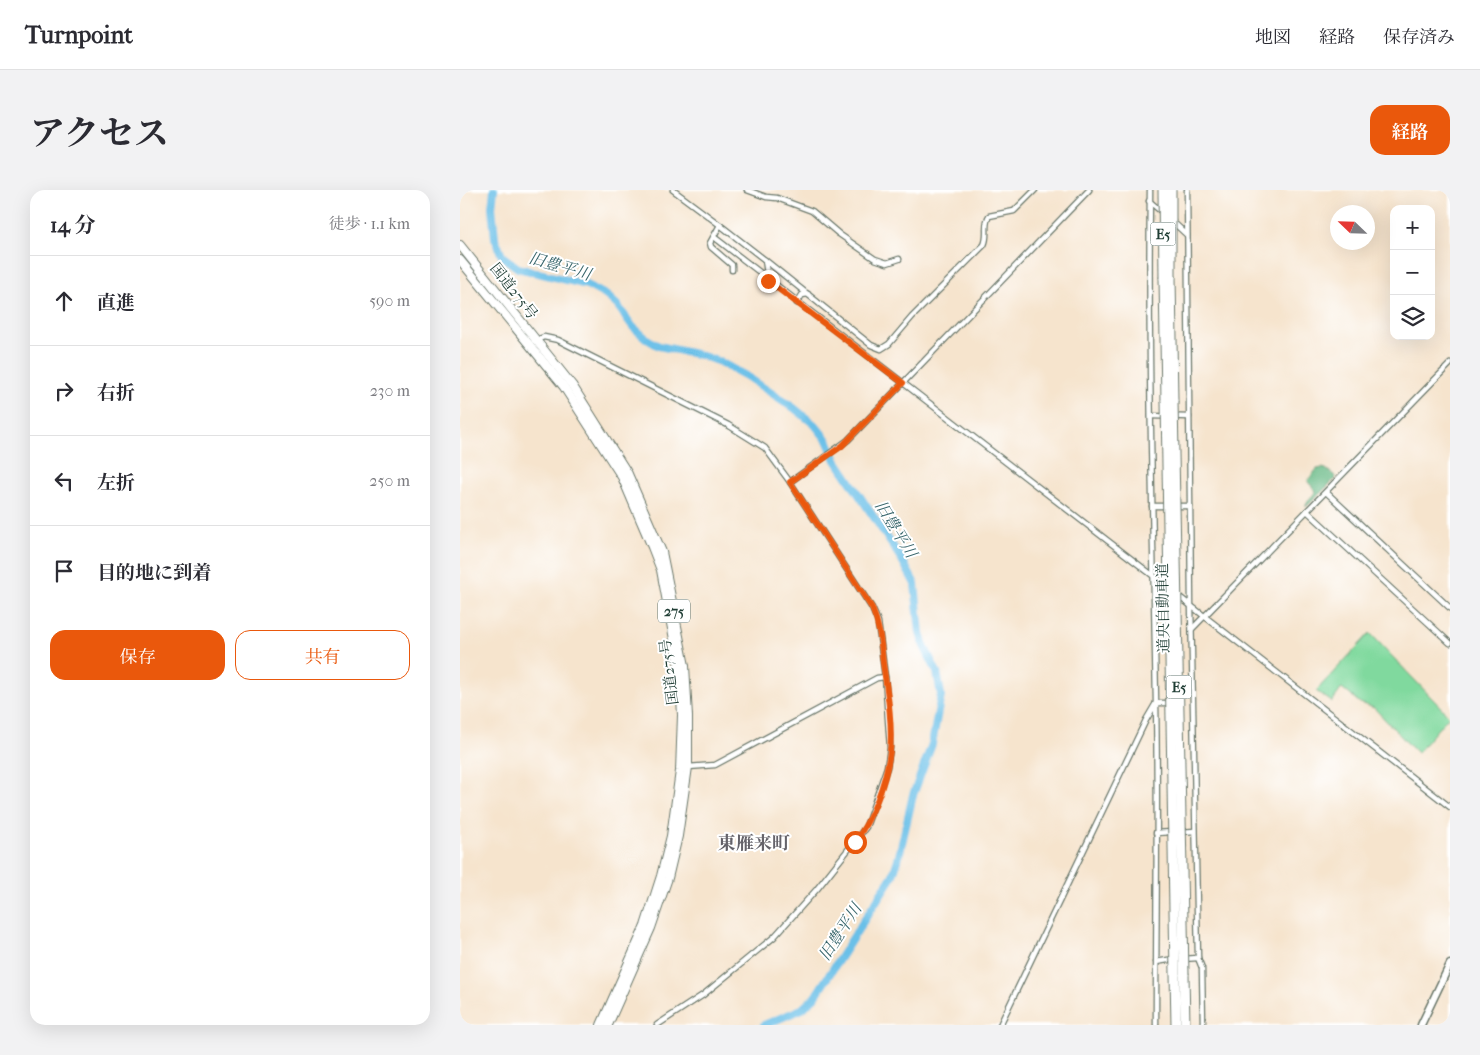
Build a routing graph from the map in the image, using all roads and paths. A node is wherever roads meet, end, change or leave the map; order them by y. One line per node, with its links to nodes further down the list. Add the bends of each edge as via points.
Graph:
1 (673, 190): 10 (street)
2 (747, 190): 14 (street, via 812,211 874,259 887,262)
3 (1035, 190): 20 (street, via 1014,211 989,216 984,244 881,349 871,345)
4 (1089, 190): 24 (street)
5 (1150, 190): 9 (street)
6 (1163, 190): 18 (highway, 道央自動車道 / E5, bridge)
7 (1171, 190): 18 (highway, 道央自動車道 / E5, bridge)
8 (1187, 190): 11 (street)
9 (1150, 201): 11 (street); 25 (street)
10 (720, 225): 12 (street); 16 (street)
11 (1187, 235): 26 (street)
12 (714, 237): 17 (street, via 710,243 712,249 732,265); 19 (street)
13 (460, 245): 22 (highway, 国道275号 / 275)
14 (898, 259)
15 (460, 260): 22 (highway, 国道275号 / 275)
16 (764, 260): 19 (street); 20 (street)
17 (732, 270)
18 (1168, 277): 48 (highway, 道央自動車道 / E5, bridge)
19 (768, 281): 21 (street)
20 (808, 294): 21 (street, via 802,295)
21 (797, 302): 24 (street)
22 (532, 342): 27 (street, via 544,337 558,340 728,425 765,448); 41 (highway, 国道275号 / 275, via 572,385 628,474 662,552 685,666); 49 (highway, 国道275号 / 275, via 622,476 661,570 678,666 682,715 680,771 671,836 645,926)
23 (1450, 364): 28 (street)
24 (903, 383): 27 (street, via 842,446); 32 (street)
25 (1151, 416): 26 (street); 29 (street)
26 (1189, 417): 30 (street)
27 (790, 482): 38 (street, via 872,608 878,622)
28 (1326, 492): 31 (street); 34 (street)
29 (1152, 506): 30 (street); 32 (street)
30 (1190, 506): 33 (street)
31 (1307, 511): 35 (street); 37 (street)
32 (1153, 576): 33 (street); 40 (street)
33 (1191, 606): 35 (street); 36 (street)
34 (1450, 608)
35 (1206, 616): 36 (street); 42 (street)
36 (1192, 629): 39 (street)
37 (1450, 643)
38 (885, 677): 41 (street, via 877,678 715,765); 51 (street, via 890,748 887,767 866,827 817,890 774,937 703,994)
39 (1192, 702): 40 (street); 43 (street)
40 (1156, 703): 44 (street); 52 (street)
41 (688, 767): 50 (highway, 国道275号 / 275, via 668,878 651,928)
42 (1450, 807)
43 (1195, 831): 44 (street); 45 (street)
44 (1156, 833): 46 (street)
45 (1198, 958): 46 (street); 56 (street, via 1202,968)
46 (1156, 962): 53 (street)
47 (1450, 964): 57 (main road)
48 (1179, 974): 54 (highway, 道央自動車道 / E5); 55 (highway, 道央自動車道 / E5)
49 (601, 1025)
50 (608, 1025)
51 (657, 1025)
52 (1000, 1025)
53 (1156, 1025)
54 (1176, 1025)
55 (1185, 1025)
56 (1203, 1025)
57 (1421, 1025)

